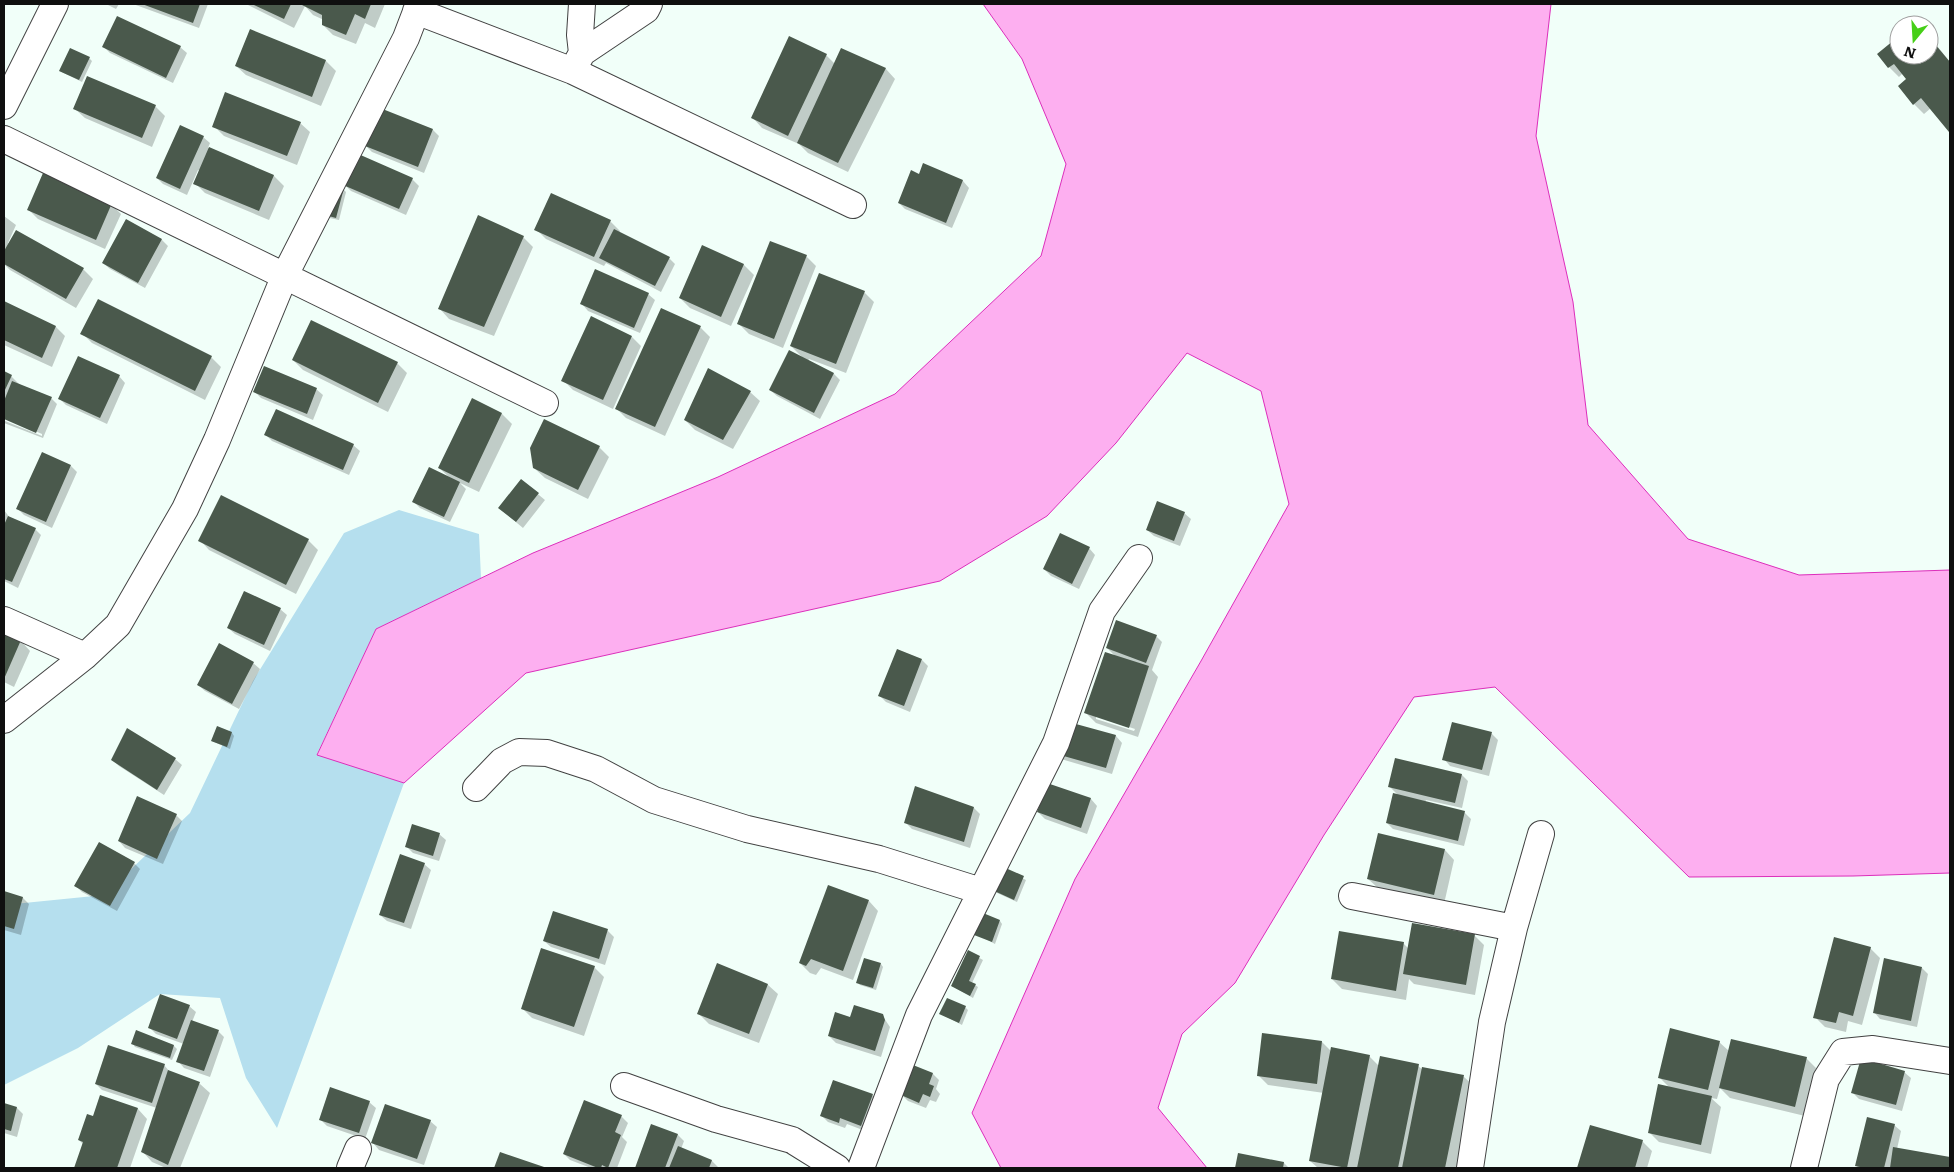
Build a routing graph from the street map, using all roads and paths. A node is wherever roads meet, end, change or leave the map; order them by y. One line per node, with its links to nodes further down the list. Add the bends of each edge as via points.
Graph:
1 (55, 4): 6 (street)
2 (582, 4): 5 (street)
3 (649, 4): 5 (street, via 646,10)
4 (418, 8): 5 (street); 9 (street)
5 (577, 62): 8 (street)
6 (4, 106)
7 (4, 139): 9 (street)
8 (853, 205)
9 (286, 276): 10 (street); 13 (street, via 185,510 118,626)
10 (545, 403)
11 (1139, 558): 17 (street, via 1102,611 1056,743)
12 (4, 620): 13 (street)
13 (84, 656): 14 (street)
14 (4, 720)
15 (476, 788): 17 (street, via 502,761 520,752 547,753 596,769 654,800 748,830 879,859)
16 (1541, 834): 19 (street)
17 (982, 891): 23 (street, via 919,1015)
18 (1352, 896): 19 (street)
19 (1514, 928): 24 (street, via 1492,1022)
20 (1950, 1061): 25 (street, via 1872,1049 1843,1052 1826,1079)
21 (624, 1086): 22 (street, via 716,1119 792,1140)
22 (837, 1168)
23 (861, 1168)
24 (1470, 1168)
25 (1804, 1168)

